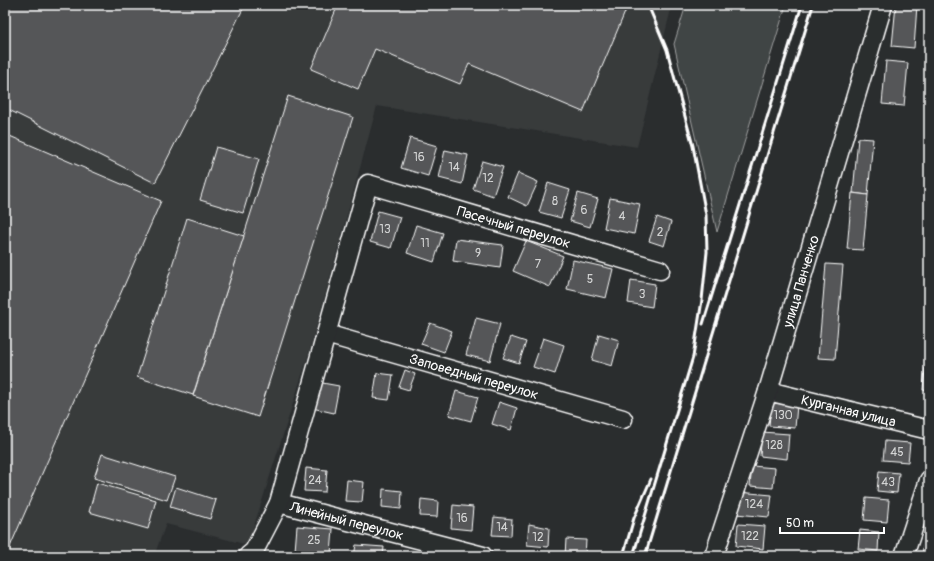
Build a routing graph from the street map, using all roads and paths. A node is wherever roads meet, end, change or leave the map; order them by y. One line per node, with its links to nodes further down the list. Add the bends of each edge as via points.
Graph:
1 (883, 5): 4 (street, улица Панченко)
2 (660, 270): 3 (street, Пасечный переулок, via 368,184)
3 (326, 334): 5 (street, Заповедный переулок); 8 (street)
4 (768, 391): 6 (street, Курганная улица); 11 (street, улица Панченко)
5 (623, 418)
6 (929, 430)
7 (929, 480): 12 (street)
8 (279, 503): 9 (street, via 254,551); 10 (street, Линейный переулок)
9 (248, 556)
10 (483, 556)
11 (714, 556)
12 (904, 556)

